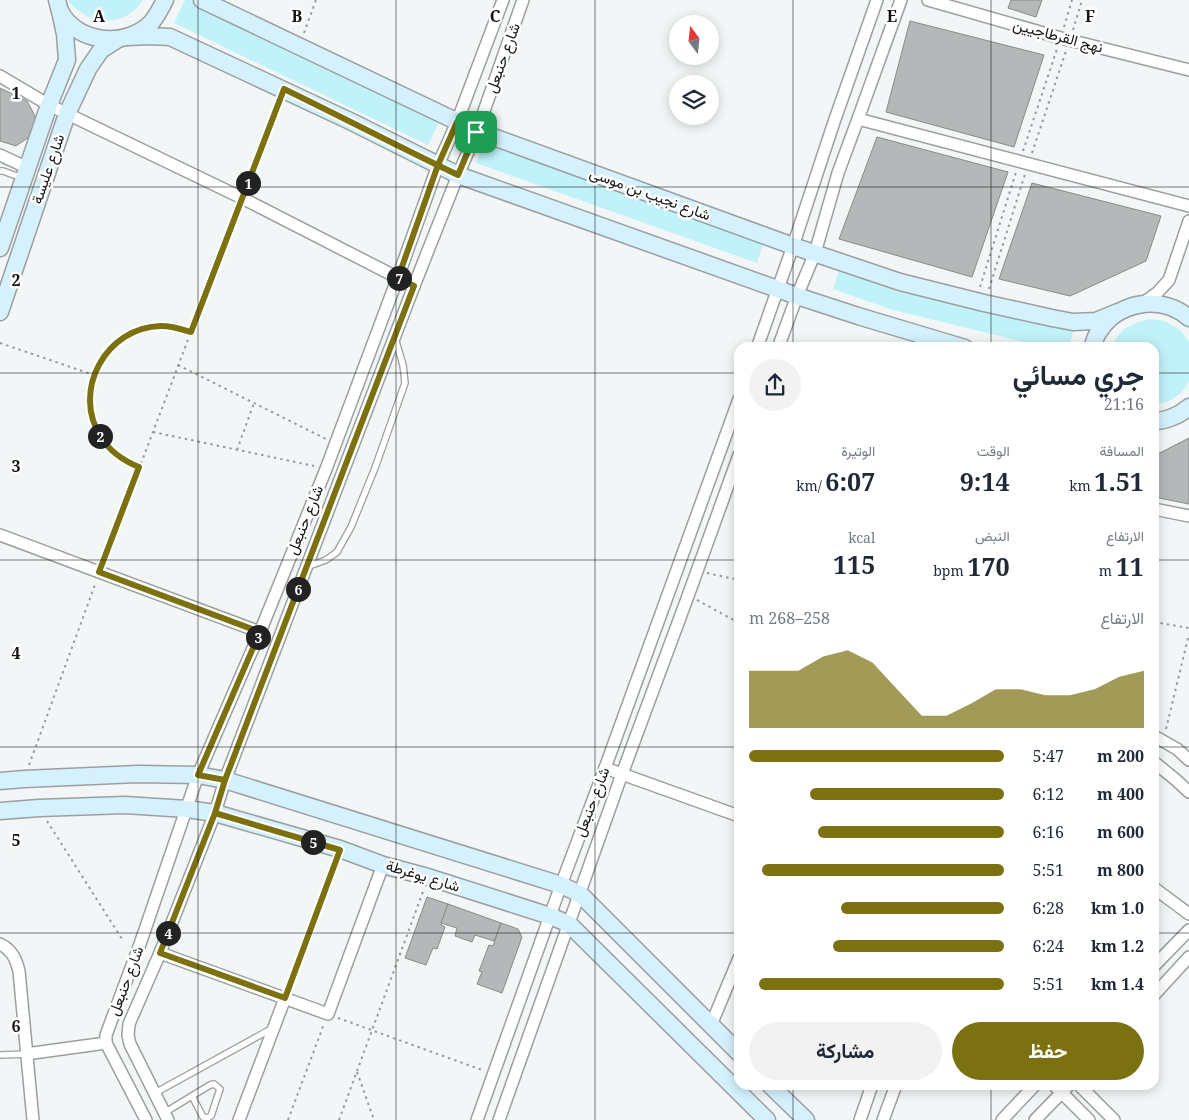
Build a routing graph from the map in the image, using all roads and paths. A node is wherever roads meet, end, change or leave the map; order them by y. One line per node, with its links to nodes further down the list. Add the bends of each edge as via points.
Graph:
1 (165, 0): 11 (street, شارع عليسة, via 150,23 140,32)
2 (202, 0): 13 (street, شارع نجيب بن موسى)
3 (316, 0): 13 (path)
4 (503, 0): 20 (street, شارع حنبعل)
5 (523, 0): 21 (street, شارع حنبعل)
6 (877, 0): 31 (street)
7 (901, 0): 19 (street)
8 (928, 0): 12 (street, نهج القرطاجيين)
9 (1082, 0): 12 (path)
10 (59, 6): 11 (street, via 68,22 79,31 105,40); 17 (street, شارع عليسة, via 67,60)
11 (123, 38): 16 (street, via 170,37); 18 (street, شارع عليسة, via 101,50 88,69)
12 (1069, 40): 14 (street, نهج القرطاجيين); 23 (path)
13 (299, 47): 20 (street, شارع نجيب بن موسى)
14 (1189, 70)
15 (0, 76): 17 (street)
16 (284, 89): 24 (street); 28 (path)
17 (49, 105): 18 (street); 26 (street, شارع عليسة)
18 (67, 114): 28 (street); 40 (street, شارع عليسة)
19 (858, 119): 23 (street); 33 (street, via 838,173)
20 (457, 122): 21 (street, شارع نجيب بن موسى); 24 (street, شارع حنبعل)
21 (476, 132): 27 (street, شارع حنبعل); 31 (street, شارع نجيب بن موسى)
22 (0, 155): 26 (street)
23 (1029, 164): 29 (street); 38 (path)
24 (438, 165): 27 (street); 34 (street, شارع حنبعل)
25 (0, 171): 26 (lane)
26 (26, 173): 32 (street, شارع عليسة)
27 (458, 175): 35 (street, شارع حنبعل); 36 (street)
28 (242, 198): 34 (street); 43 (path)
29 (1189, 206)
30 (1189, 221): 39 (street, via 1169,280)
31 (793, 246): 33 (street, شارع نجيب بن موسى); 36 (street)
32 (0, 248)
33 (815, 253): 37 (street); 38 (street, شارع نجيب بن موسى, via 900,282)
34 (398, 278): 35 (street); 57 (street, شارع حنبعل)
35 (414, 286): 44 (street, شارع حنبعل)
36 (778, 289): 37 (street); 45 (street)
37 (797, 296): 46 (street); 47 (street)
38 (984, 303): 41 (street, شارع نجيب بن موسى, via 1074,322 1096,321)
39 (1144, 303): 41 (street, شارع نجيب بن موسى); 42 (street, via 1171,306)
40 (0, 312)
41 (1118, 312): 48 (street, via 1106,322)
42 (1189, 318)
43 (191, 332): 50 (path); 51 (path, via 160,326 128,335 114,344)
44 (394, 337): 65 (street, شارع حنبعل); 65 (lane, via 405,383 375,468 337,552)
45 (759, 342)
46 (780, 342)
47 (945, 342)
48 (1094, 342)
49 (0, 343): 51 (path)
50 (178, 365): 52 (path); 56 (path)
51 (94, 375): 59 (path, via 90,390 93,421 112,451)
52 (254, 403): 57 (path); 58 (path)
53 (1188, 408): 55 (street, via 1174,417)
54 (734, 413): 79 (street, شارع حنبعل)
55 (1159, 421)
56 (153, 432): 58 (path); 59 (path)
57 (334, 444): 60 (street, شارع حنبعل)
58 (236, 450): 60 (path)
59 (139, 467): 67 (path)
60 (326, 469): 73 (street, شارع حنبعل)
61 (734, 469): 66 (street, شارع حنبعل)
62 (1159, 510): 63 (street)
63 (1189, 516)
64 (0, 535): 67 (street)
65 (306, 567): 83 (street, شارع حنبعل)
66 (698, 570): 68 (path); 69 (street, شارع حنبعل)
67 (99, 572): 73 (street); 82 (path)
68 (734, 579)
69 (688, 596): 70 (path); 80 (street, شارع حنبعل)
70 (734, 620)
71 (1159, 623): 72 (path)
72 (1189, 628)
73 (260, 632): 81 (street, شارع حنبعل)
74 (1189, 634): 75 (path)
75 (1159, 735)
76 (1159, 739): 77 (street)
77 (1189, 760)
78 (1159, 766): 85 (street)
79 (605, 768): 80 (street); 94 (street, شارع حنبعل)
80 (622, 774): 90 (street); 96 (street, شارع حنبعل)
81 (198, 775): 82 (street); 83 (street); 87 (street, شارع حنبعل)
82 (24, 779): 84 (street)
83 (225, 780): 89 (street, شارع حنبعل); 94 (street)
84 (0, 781)
85 (1189, 792)
86 (39, 808): 87 (street, شارع يوغرطة, via 124,804); 88 (street, شارع يوغرطة); 101 (path)
87 (187, 809): 89 (street, شارع يوغرطة); 113 (street, شارع حنبعل, via 106,1035)
88 (0, 811)
89 (215, 813): 91 (street, شارع يوغرطة); 103 (street, شارع حنبعل)
90 (734, 814)
91 (340, 850): 92 (street, شارع يوغرطة); 108 (path)
92 (383, 864): 93 (street, شارع يوغرطة); 109 (street)
93 (428, 877): 98 (street, شارع يوغرطة); 112 (path)
94 (561, 885): 96 (street); 98 (street, شارع حنبعل)
95 (1159, 892): 97 (street)
96 (580, 894): 99 (street, شارع حنبعل); 110 (street)
97 (1189, 914)
98 (550, 916): 99 (street, شارع يوغرطة); 118 (street, شارع حنبعل)
99 (569, 924): 119 (street, شارع يوغرطة); 138 (street, شارع حنبعل)
100 (1189, 930): 105 (street)
101 (122, 939)
102 (0, 944): 115 (street, via 10,950 19,971)
103 (160, 953): 108 (street); 128 (street, شارع حنبعل, via 129,1024 128,1035)
104 (1189, 957): 107 (street)
105 (1159, 961)
106 (734, 970): 110 (street)
107 (1159, 990)
108 (285, 998): 109 (street); 111 (street)
109 (328, 1014): 112 (path); 134 (path)
110 (711, 1025): 114 (street)
111 (274, 1027): 128 (lane); 133 (street)
112 (372, 1030): 117 (path); 118 (path)
113 (106, 1043): 115 (street); 132 (street)
114 (734, 1049)
115 (26, 1054): 116 (lane); 131 (street)
116 (0, 1055)
117 (357, 1072): 135 (path); 136 (path)
118 (493, 1074): 137 (street, شارع حنبعل)
119 (734, 1087)
120 (737, 1090): 139 (street, شارع يوغرطة)
121 (775, 1090): 140 (street)
122 (870, 1090): 141 (street)
123 (894, 1090): 142 (street)
124 (1031, 1090): 143 (street)
125 (1060, 1090): 144 (street)
126 (1064, 1090): 145 (street)
127 (1085, 1090): 146 (street)
128 (155, 1093): 130 (street, شارع حنبعل)
129 (192, 1096): 129 (lane, via 210,1085 220,1089 211,1116 207,1118 203,1117); 130 (lane)
130 (166, 1116)
131 (33, 1120)
132 (146, 1120)
133 (239, 1120)
134 (288, 1120)
135 (339, 1120)
136 (374, 1120)
137 (477, 1120)
138 (499, 1120)
139 (767, 1120)
140 (806, 1120)
141 (860, 1120)
142 (883, 1120)
143 (1002, 1120)
144 (1035, 1120)
145 (1089, 1120)
146 (1114, 1120)

